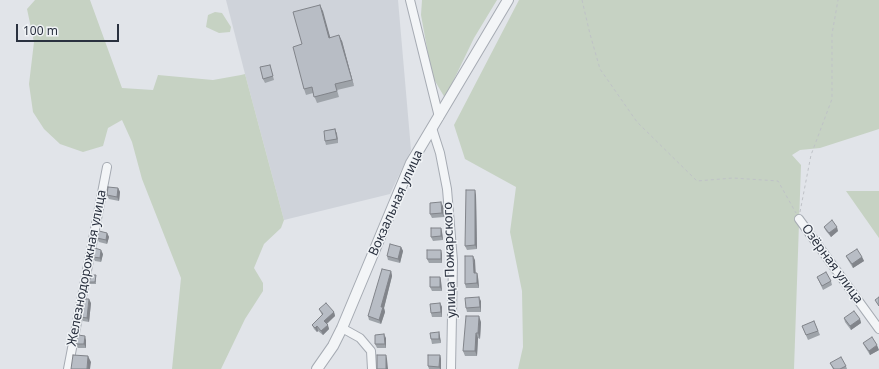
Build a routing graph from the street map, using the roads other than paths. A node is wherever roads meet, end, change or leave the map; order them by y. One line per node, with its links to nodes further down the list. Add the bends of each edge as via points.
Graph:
1 (410, 0): 3 (street)
2 (508, 0): 3 (street, Вокзальная улица)
3 (439, 117): 4 (street, Вокзальная улица)
4 (432, 128): 7 (street, Вокзальная улица, via 411,163); 12 (street, улица Пожарского, via 447,189 453,261)
5 (107, 167): 9 (street, Железнодорожная улица)
6 (799, 219): 8 (street, Озёрная улица)
7 (342, 328): 10 (street, Вокзальная улица); 11 (street, via 360,338 372,351)
8 (879, 329)
9 (68, 369)
10 (317, 369)
11 (372, 369)
12 (451, 369)

